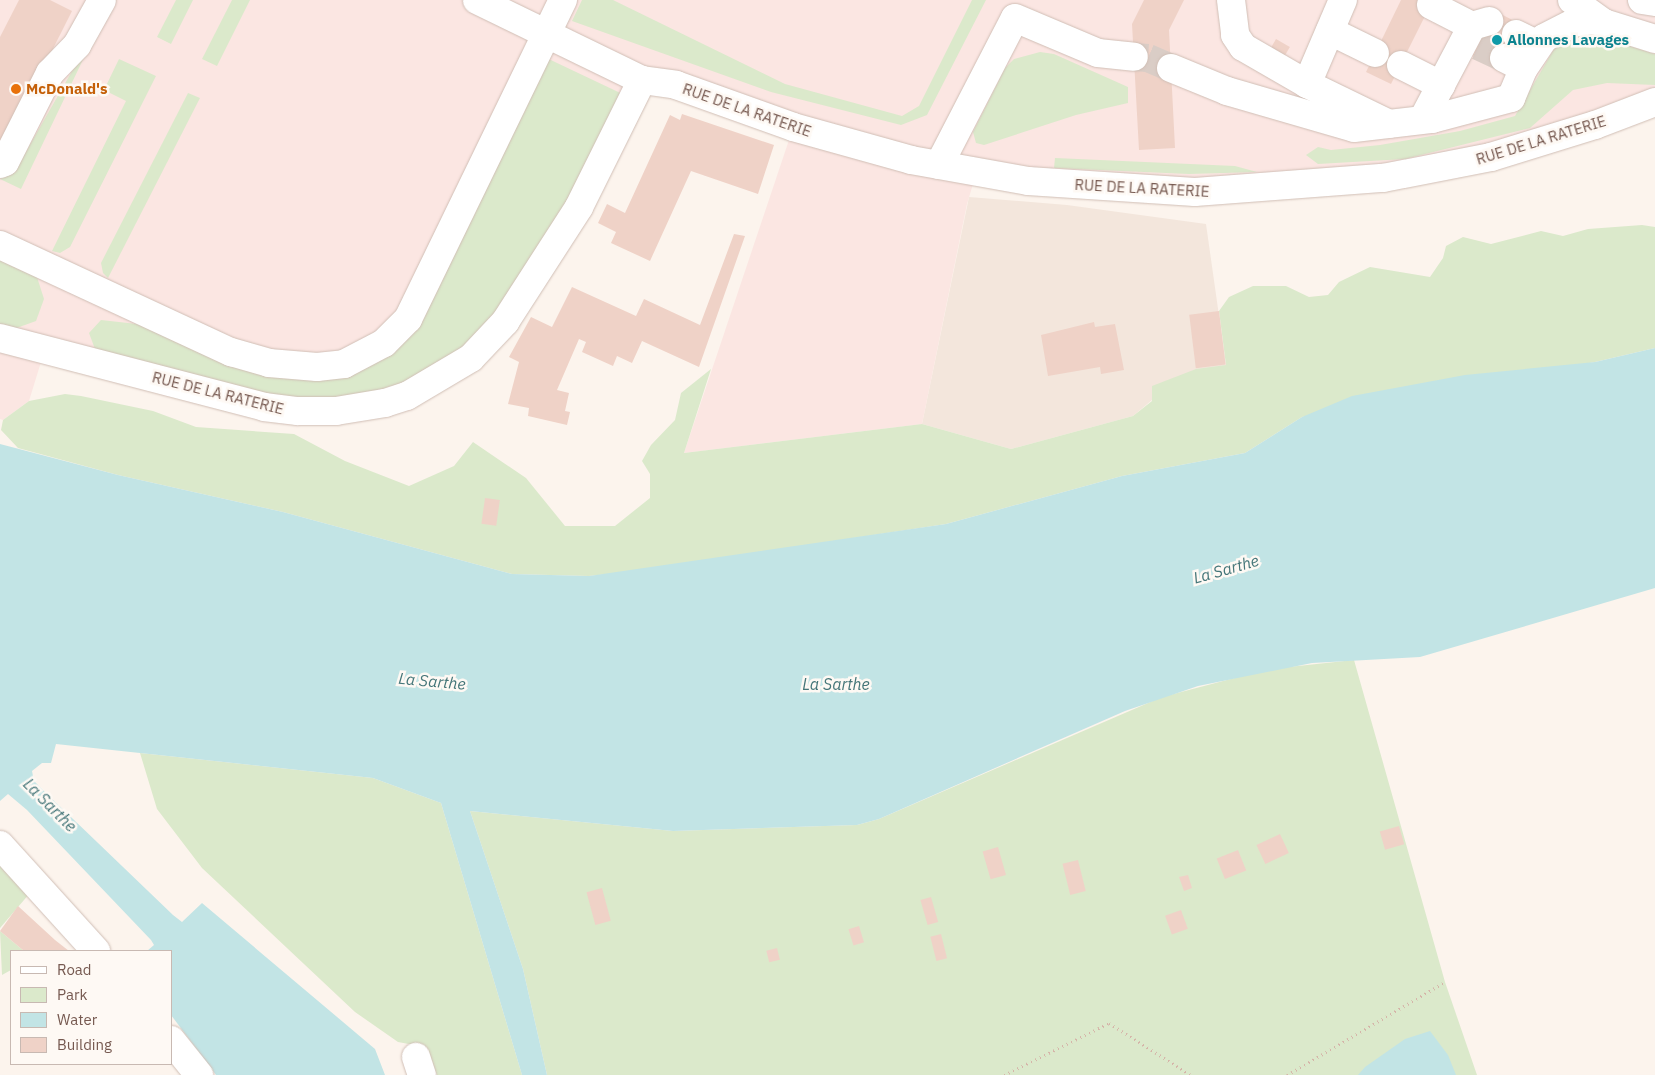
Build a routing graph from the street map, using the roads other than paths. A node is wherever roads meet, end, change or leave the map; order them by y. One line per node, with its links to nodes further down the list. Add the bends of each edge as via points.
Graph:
1 (102, 0): 25 (street, via 77,45 50,73 5,162)
2 (477, 0): 13 (street)
3 (563, 0): 13 (street)
4 (1231, 0): 20 (street, via 1235,36 1243,47)
5 (1343, 0): 12 (street)
6 (1572, 0): 11 (street)
7 (1642, 0): 8 (street)
8 (1655, 2)
9 (1431, 4): 21 (street, via 1480,31)
10 (1020, 9): 16 (street, via 1098,53); 26 (street)
11 (1604, 23): 14 (street); 23 (street, via 1592,20 1574,23 1528,39 1514,63 1511,98)
12 (1330, 31): 15 (street); 20 (street)
13 (545, 34): 19 (street); 27 (street, via 408,319 384,343 344,364 317,367 269,363 231,352)
14 (1655, 39)
15 (1375, 52)
16 (1134, 57)
17 (1401, 65): 21 (street)
18 (1171, 68): 24 (street, via 1227,91 1354,128)
19 (642, 80): 26 (street, RUE DE LA RATERIE, via 676,85 850,144); 28 (street, RUE DE LA RATERIE, via 580,207 505,322 471,358 408,396 336,411 264,407)
20 (1307, 84): 24 (street)
21 (1442, 85): 23 (street)
22 (1655, 102): 26 (street, RUE DE LA RATERIE, via 1595,125 1491,157 1383,178 1301,187 1195,192 1100,187 1028,181)
23 (1423, 119): 24 (street)
24 (1389, 124)
25 (0, 164)
26 (939, 165)
27 (0, 245)
28 (0, 338)
29 (0, 845): 30 (street)
30 (95, 950)
31 (172, 1041): 32 (street)
32 (199, 1075)

